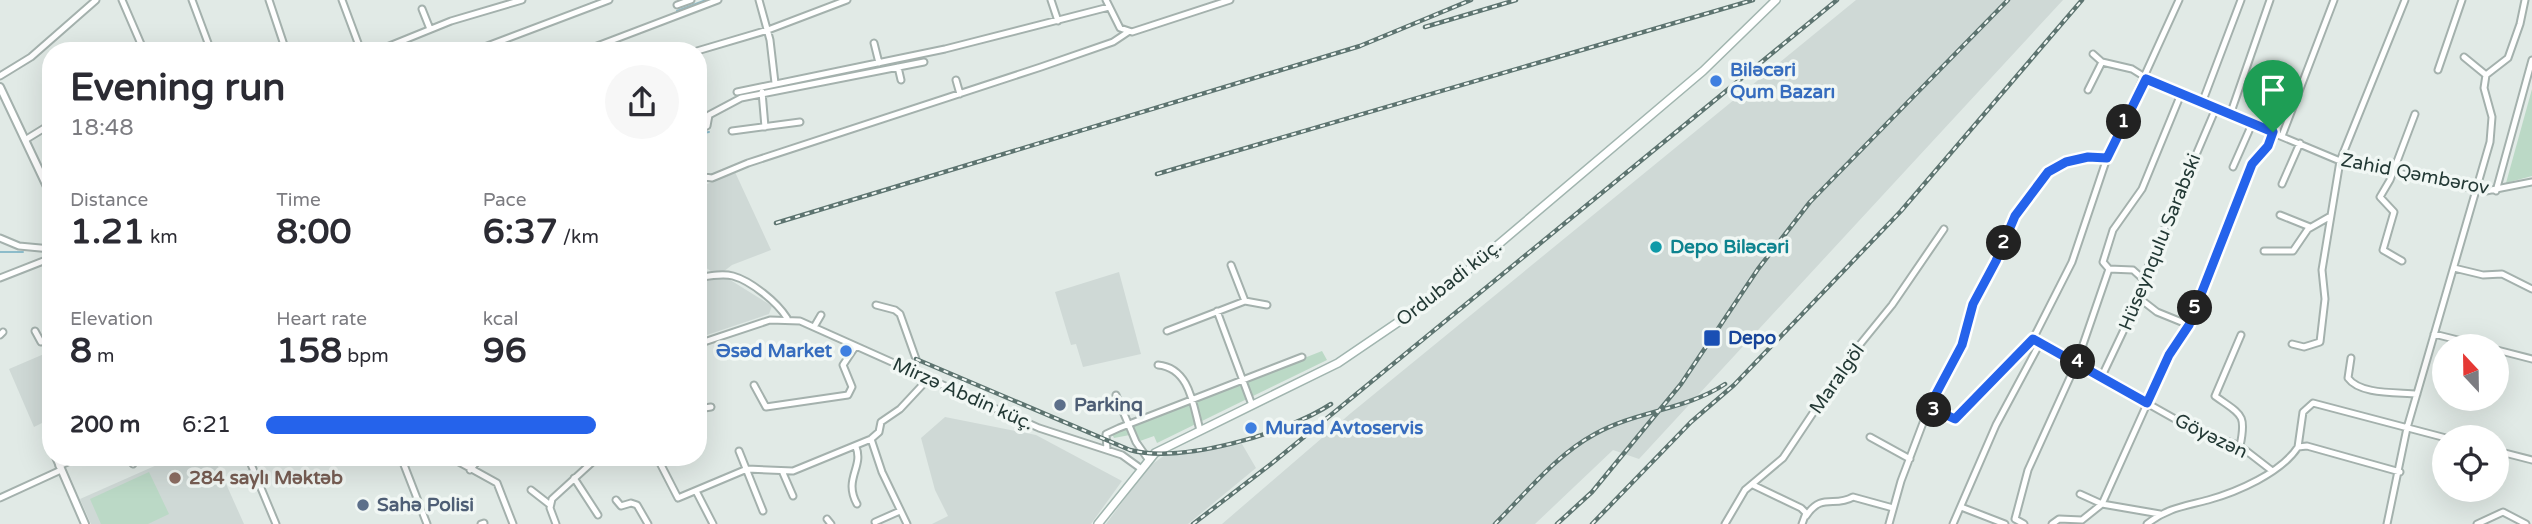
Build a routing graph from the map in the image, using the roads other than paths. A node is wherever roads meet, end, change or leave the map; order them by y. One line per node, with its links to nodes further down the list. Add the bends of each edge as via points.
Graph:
1 (96, 0): 30 (street)
2 (122, 0): 31 (street)
3 (192, 0): 32 (street)
4 (268, 0): 33 (street)
5 (342, 0): 34 (street)
6 (522, 0): 27 (street)
7 (610, 0): 36 (street)
8 (691, 0): 24 (street)
9 (718, 0): 37 (street)
10 (759, 0): 28 (street)
11 (847, 0): 22 (street)
12 (1051, 0): 26 (street)
13 (1230, 0): 29 (street)
14 (1776, 0): 137 (main road, Ordubadi küç., via 1703,71 1441,293 1338,363)
15 (2179, 0): 51 (street)
16 (2241, 0): 62 (street)
17 (2270, 0): 65 (street)
18 (2334, 0): 73 (street)
19 (2405, 0): 77 (street)
20 (2462, 0): 48 (street)
21 (2525, 0): 49 (street, via 2508,58)
22 (830, 3): 28 (street)
23 (1107, 3): 26 (street); 29 (street, via 1118,25)
24 (677, 5)
25 (422, 9): 27 (street)
26 (1058, 21): 46 (street)
27 (430, 29): 35 (street)
28 (768, 30): 40 (street); 54 (street)
29 (1128, 32): 60 (street, via 1113,42)
30 (48, 42)
31 (140, 42)
32 (208, 42)
33 (283, 42)
34 (358, 42)
35 (399, 42)
36 (498, 42)
37 (608, 42)
38 (874, 43): 46 (street)
39 (42, 47): 50 (street)
40 (707, 48)
41 (2093, 54): 45 (street)
42 (2464, 57): 49 (street)
43 (2532, 60): 85 (street)
44 (925, 62): 47 (street)
45 (2102, 62): 51 (street, Zahid Qəmbərov, via 2126,67); 57 (street)
46 (878, 63): 54 (street)
47 (898, 67): 52 (street); 59 (street)
48 (2438, 70)
49 (2486, 75): 84 (street, via 2492,128)
50 (0, 76)
51 (2146, 79): 61 (street, Zahid Qəmbərov); 76 (street)
52 (901, 80)
53 (956, 80): 60 (street)
54 (775, 83): 56 (street)
55 (0, 87): 74 (street)
56 (762, 87): 58 (street); 59 (street)
57 (2088, 90)
58 (737, 92)
59 (762, 94): 68 (street, via 741,98 712,113); 69 (street)
60 (960, 94): 81 (street)
61 (2181, 94): 62 (street, Zahid Qəmbərov); 97 (street, via 2141,189 2113,230 2103,262)
62 (2202, 103): 63 (street, Zahid Qəmbərov)
63 (2216, 108): 65 (street, Zahid Qəmbərov); 100 (street, Hüseynqulu Sarabski)
64 (2415, 114): 79 (street)
65 (2230, 115): 67 (street, Zahid Qəmbərov)
66 (800, 122): 69 (street)
67 (2252, 124): 72 (street, Zahid Qəmbərov); 78 (street)
68 (707, 126)
69 (765, 127): 71 (street)
70 (42, 130): 74 (street)
71 (732, 131)
72 (2273, 132): 73 (street, Zahid Qəmbərov); 109 (street, via 2268,146 2252,164)
73 (2282, 136): 75 (street, Zahid Qəmbərov)
74 (26, 140): 80 (street)
75 (2300, 143): 77 (street, Zahid Qəmbərov); 83 (street)
76 (2107, 158): 115 (street, via 2072,262); 139 (street, via 2066,162 2048,172 2015,216 1973,304 1962,345)
77 (2340, 161): 79 (street, Zahid Qəmbərov); 87 (street)
78 (2233, 167)
79 (2393, 171): 84 (street, Zahid Qəmbərov); 93 (street, via 2381,195 2394,212 2383,250)
80 (42, 175)
81 (707, 178)
82 (2532, 182): 85 (street, Zahid Qəmbərov)
83 (2282, 184)
84 (2477, 189): 85 (street, Zahid Qəmbərov); 96 (street)
85 (2496, 191)
86 (2280, 215): 88 (street)
87 (2329, 217): 88 (street); 120 (street, via 2320,342 2304,347)
88 (2310, 227): 92 (street, via 2293,251)
89 (1944, 229): 171 (street, Maralgöl, via 1783,458)
90 (0, 238): 91 (street)
91 (42, 248)
92 (2264, 251)
93 (2402, 261)
94 (42, 262): 99 (street)
95 (1230, 265): 103 (street)
96 (2454, 268): 101 (street, via 2502,274); 113 (street)
97 (2109, 269): 100 (street, via 2133,270); 126 (street)
98 (707, 277): 108 (street, Mirzə Abdin küç., via 736,277 775,304)
99 (0, 278)
100 (2143, 279): 102 (street, Hüseynqulu Sarabski)
101 (2532, 289)
102 (2139, 298): 109 (street, via 2157,312); 129 (street, Hüseynqulu Sarabski)
103 (1245, 301): 105 (street); 106 (street)
104 (876, 305): 128 (street, via 900,314 916,359)
105 (1267, 306)
106 (1217, 311): 112 (street); 131 (street)
107 (821, 315): 110 (street)
108 (786, 318): 110 (street, Mirzə Abdin küç.); 116 (street)
109 (2189, 325): 136 (street)
110 (814, 327): 121 (street, Mirzə Abdin küç.)
111 (35, 331): 118 (street)
112 (1167, 331)
113 (2434, 334)
114 (2241, 335): 147 (street, via 2215,396 2242,415 2245,424)
115 (2033, 339): 119 (street, Göyəzən); 139 (street, via 1955,419)
116 (707, 341)
117 (2432, 341): 134 (street)
118 (42, 342)
119 (2040, 343): 126 (street, Göyəzən); 181 (street, via 1996,425)
120 (2292, 344)
121 (855, 347): 128 (street, Mirzə Abdin küç.); 132 (street, via 843,365 852,387 848,395 766,407)
122 (2510, 353): 125 (street)
123 (1302, 357): 131 (street)
124 (2351, 358): 134 (street, via 2348,378 2353,384 2393,394)
125 (2532, 359)
126 (2077, 362): 129 (street, Göyəzən); 188 (street, via 2028,471)
127 (1158, 365): 135 (street, via 1181,375)
128 (915, 373): 130 (street, Mirzə Abdin küç.)
129 (2102, 376): 136 (street, Göyəzən)
130 (928, 379): 146 (street, via 881,422); 150 (street, Mirzə Abdin küç., via 1039,428)
131 (1244, 380): 135 (street); 137 (street)
132 (754, 385)
133 (1116, 394): 141 (street)
134 (2417, 394): 142 (street)
135 (1192, 400): 141 (street); 143 (street)
136 (2147, 403): 147 (street, Göyəzən, via 2191,428); 179 (street)
137 (1252, 405): 143 (main road, Ordubadi küç.)
138 (711, 407): 140 (street)
139 (1929, 407): 154 (street)
140 (707, 408)
141 (1129, 424): 150 (street, via 1106,434); 153 (street)
142 (2407, 428): 144 (street); 149 (street, via 2313,403 2303,412); 168 (street)
143 (1199, 430): 153 (main road, Ordubadi küç.)
144 (2432, 434)
145 (1870, 437): 154 (street)
146 (871, 439): 148 (street); 184 (street)
147 (2240, 446): 167 (street, Göyəzən)
148 (856, 447): 169 (street); 180 (street, via 850,491)
149 (2298, 447): 167 (street, via 2284,464); 168 (street)
150 (1107, 450): 164 (street, Mirzə Abdin küç.)
151 (739, 451): 165 (street)
152 (2509, 454): 155 (street)
153 (1148, 459): 164 (main road, Ordubadi küç.)
154 (1910, 459): 182 (street)
155 (2532, 460)
156 (63, 466): 163 (street)
157 (252, 466): 191 (street)
158 (404, 466): 192 (street)
159 (464, 466): 166 (street)
160 (473, 466): 166 (street)
161 (588, 466): 170 (street)
162 (661, 466): 173 (street, via 676,496)
163 (60, 468): 176 (street); 190 (street)
164 (1140, 468): 198 (main road, Ordubadi küç.)
165 (747, 469): 169 (street); 173 (street); 183 (street)
166 (470, 470): 193 (street, via 497,483)
167 (2271, 470): 185 (street, via 2220,496)
168 (2400, 472): 207 (street)
169 (783, 473): 175 (street)
170 (574, 478): 178 (street); 186 (street)
171 (1753, 485): 187 (street, via 1801,508); 199 (street, Maralgöl, via 1745,490)
172 (531, 490): 178 (street)
173 (696, 491): 196 (street)
174 (2080, 494): 179 (street)
175 (793, 496)
176 (0, 498)
177 (616, 500): 195 (street, via 621,506 637,505)
178 (550, 504): 194 (street)
179 (2102, 504): 185 (street); 205 (street, via 2082,520 2059,519)
180 (858, 505)
181 (1961, 507): 202 (street); 203 (street)
182 (1893, 508): 187 (street, via 1853,497 1826,499); 201 (street)
183 (763, 511)
184 (900, 511): 189 (street); 197 (street)
185 (2160, 514): 206 (street)
186 (598, 515)
187 (1805, 516): 200 (street)
188 (2015, 519): 203 (street); 204 (street)
189 (875, 522)
190 (85, 524)
191 (276, 524)
192 (427, 524)
193 (513, 524)
194 (556, 524)
195 (648, 524)
196 (713, 524)
197 (907, 524)
198 (1098, 524)
199 (1726, 524)
200 (1802, 524)
201 (1889, 524)
202 (1954, 524)
203 (2006, 524)
204 (2024, 524)
205 (2052, 524)
206 (2147, 524)
207 (2387, 524)
208 (2477, 524): 209 (street, via 2503,512)
209 (2525, 524)

